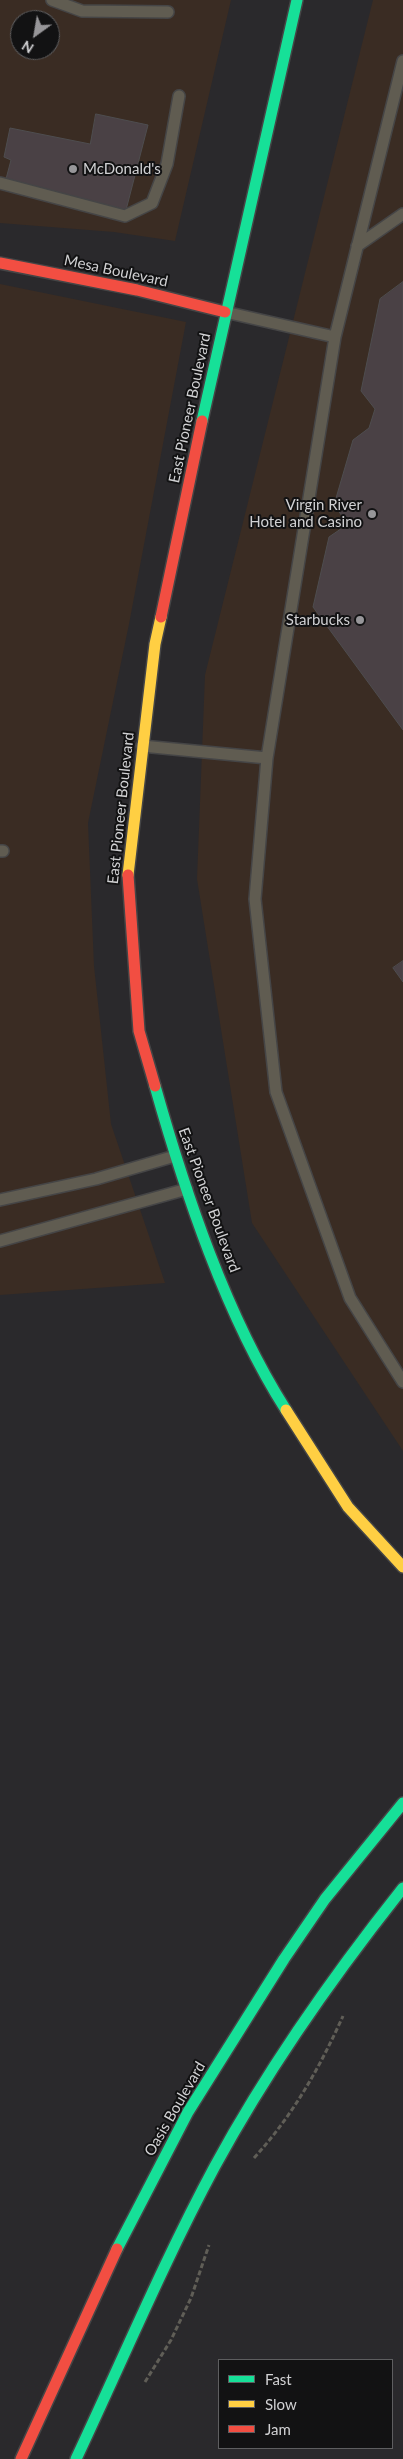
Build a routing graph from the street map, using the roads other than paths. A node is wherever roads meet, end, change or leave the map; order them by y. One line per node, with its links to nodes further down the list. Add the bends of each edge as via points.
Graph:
1 (52, 0): 3 (lane, via 82,11)
2 (297, 0): 10 (main road, East Pioneer Boulevard)
3 (168, 12)
4 (403, 61): 8 (lane)
5 (179, 96): 6 (lane, via 167,164 152,203 125,216)
6 (0, 183)
7 (403, 214): 8 (lane)
8 (357, 246): 11 (lane)
9 (0, 263): 10 (main road, Mesa Boulevard, via 137,290)
10 (225, 312): 11 (lane); 12 (main road, East Pioneer Boulevard, via 155,644)
11 (335, 337): 13 (lane)
12 (142, 746): 13 (lane); 14 (main road, East Pioneer Boulevard, via 127,880 128,899 139,1031)
13 (267, 758): 18 (lane, via 255,899 276,1092 350,1298)
14 (175, 1156): 15 (main road, East Pioneer Boulevard); 16 (lane, via 96,1179)
15 (187, 1189): 17 (lane); 19 (main road, East Pioneer Boulevard, via 220,1277 265,1377 348,1507)
16 (0, 1200)
17 (0, 1241)
18 (403, 1382)
19 (403, 1567)
20 (403, 1803): 22 (main road, Oasis Boulevard, via 325,1899 188,2112 109,2265)
21 (403, 1888): 23 (main road, via 321,1996 239,2126 193,2209)
22 (21, 2459)
23 (76, 2459)

